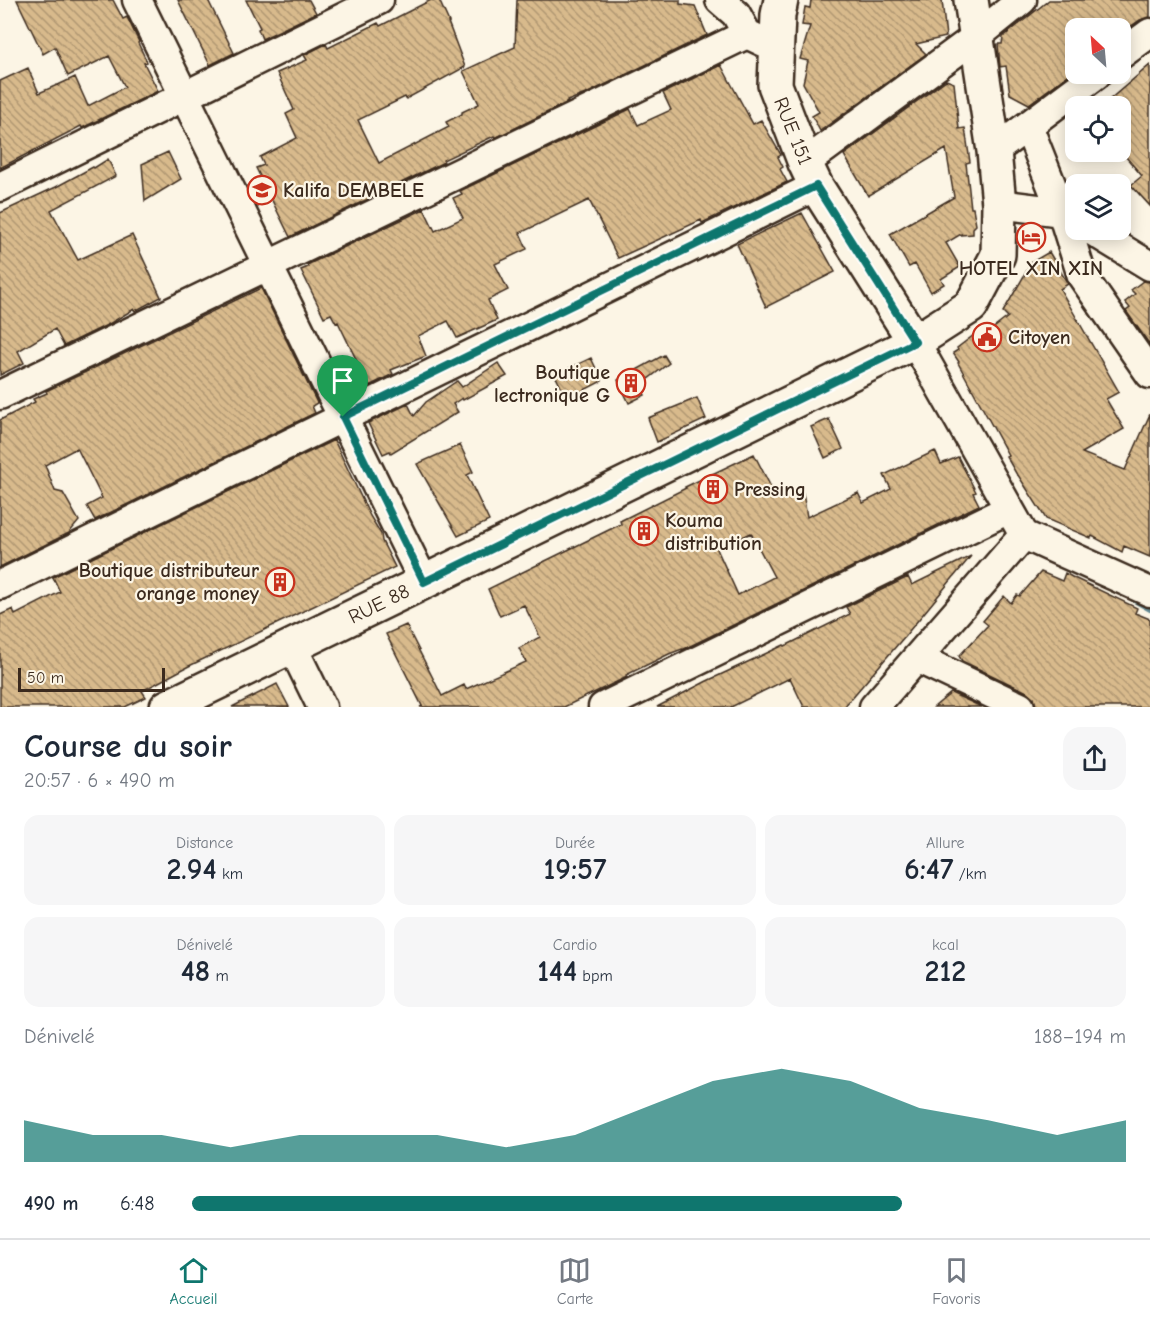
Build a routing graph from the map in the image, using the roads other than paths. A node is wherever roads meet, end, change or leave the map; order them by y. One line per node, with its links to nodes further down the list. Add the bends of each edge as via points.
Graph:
1 (138, 0): 13 (street)
2 (379, 0): 13 (street)
3 (720, 0): 8 (street, via 736,14)
4 (782, 0): 11 (main road, RUE 151)
5 (971, 0): 9 (main road, RUE 88)
6 (1022, 0): 9 (street)
7 (1150, 33): 10 (street)
8 (747, 34): 11 (street); 23 (street)
9 (976, 37): 15 (main road, RUE 88); 16 (street)
10 (1131, 47)
11 (777, 48): 16 (main road, RUE 151, via 775,86)
12 (1084, 84): 14 (street)
13 (185, 96): 17 (street); 23 (street)
14 (1028, 126): 15 (street); 19 (street)
15 (994, 151): 18 (main road, RUE 88)
16 (811, 175): 25 (main road, RUE 151); 28 (street)
17 (0, 187)
18 (999, 204): 20 (street); 25 (main road, RUE 88, via 998,255 971,306)
19 (1065, 207)
20 (1065, 215)
21 (1074, 240): 26 (street, via 1082,276)
22 (1107, 240): 24 (street)
23 (268, 264): 27 (street); 28 (street)
24 (1150, 266)
25 (915, 342): 29 (street); 31 (main road, RUE 88)
26 (1150, 374)
27 (0, 395)
28 (343, 417): 31 (street); 32 (street)
29 (1009, 509): 30 (street); 38 (street)
30 (1024, 535): 33 (street); 35 (street)
31 (424, 582): 34 (main road, RUE 88)
32 (0, 585)
33 (1150, 592)
34 (292, 646): 36 (main road, RUE 88); 37 (street)
35 (917, 658): 39 (street); 40 (street)
36 (167, 707)
37 (322, 707)
38 (603, 707)
39 (874, 707)
40 (1020, 707)

